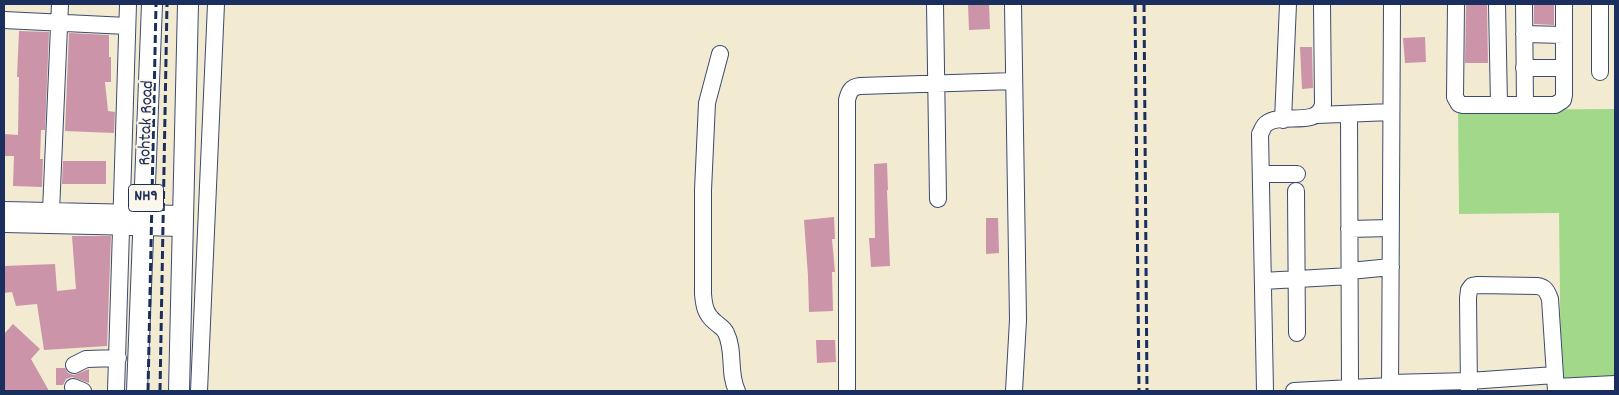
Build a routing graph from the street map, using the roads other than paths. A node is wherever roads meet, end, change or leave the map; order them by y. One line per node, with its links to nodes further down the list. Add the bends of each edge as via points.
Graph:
1 (60, 4): 17 (street)
2 (128, 4): 18 (street)
3 (152, 4): 41 (main road, Rohtak Road / NH9)
4 (188, 4): 42 (main road, Rohtak Road / NH9)
5 (216, 4): 63 (street)
6 (935, 4): 26 (street)
7 (1013, 4): 25 (street)
8 (1288, 4): 32 (street)
9 (1322, 4): 31 (street, via 1323,104)
10 (1392, 4): 29 (street)
11 (1456, 4): 27 (street, via 1456,101 1463,105)
12 (1497, 4): 27 (street)
13 (1524, 4): 19 (street)
14 (1564, 4): 20 (street)
15 (1600, 4): 24 (street)
16 (4, 20): 17 (street)
17 (59, 23): 18 (street); 38 (street)
18 (127, 26): 40 (street)
19 (1524, 34): 20 (street); 22 (street)
20 (1564, 35): 23 (street)
21 (720, 54): 64 (street, via 705,122 703,294 709,317 725,331 729,342 732,380)
22 (1524, 68): 23 (street); 28 (street)
23 (1564, 68): 28 (street, via 1564,95 1559,103)
24 (1600, 72)
25 (1014, 81): 26 (street); 66 (street, via 1018,320)
26 (936, 84): 36 (street); 65 (street, via 854,87 847,100)
27 (1498, 104): 28 (street)
28 (1525, 104)
29 (1391, 112): 30 (street); 44 (street)
30 (1349, 114): 31 (street); 45 (street)
31 (1317, 115): 32 (street)
32 (1283, 120): 33 (street, via 1267,123 1260,134)
33 (1261, 174): 34 (street); 49 (street)
34 (1297, 174)
35 (1296, 191): 48 (street)
36 (938, 200)
37 (4, 210): 38 (street); 39 (street)
38 (51, 211): 40 (street)
39 (4, 216)
40 (122, 220): 41 (street); 43 (street); 51 (street)
41 (145, 221): 42 (street); 61 (main road, Rohtak Road / NH9)
42 (183, 221): 62 (main road, Rohtak Road / NH9)
43 (4, 224)
44 (1391, 228): 45 (street); 46 (street)
45 (1350, 229): 47 (street)
46 (1390, 267): 47 (street); 56 (street)
47 (1350, 273): 48 (street); 58 (street)
48 (1296, 280): 49 (street); 50 (street)
49 (1263, 281): 67 (street)
50 (1297, 332)
51 (118, 358): 52 (street, via 86,359); 60 (street)
52 (74, 365)
53 (1556, 384): 54 (street); 55 (street); 55 (street, via 1547,291 1537,286 1478,285 1472,286 1468,298)
54 (1615, 384)
55 (1468, 386): 57 (street)
56 (1390, 387): 57 (street); 58 (street)
57 (1424, 387)
58 (1350, 388): 68 (street)
59 (105, 391): 60 (street)
60 (116, 391)
61 (137, 391)
62 (179, 391)
63 (199, 391)
64 (737, 391)
65 (847, 391)
66 (1014, 391)
67 (1265, 391)
68 (1294, 391)

